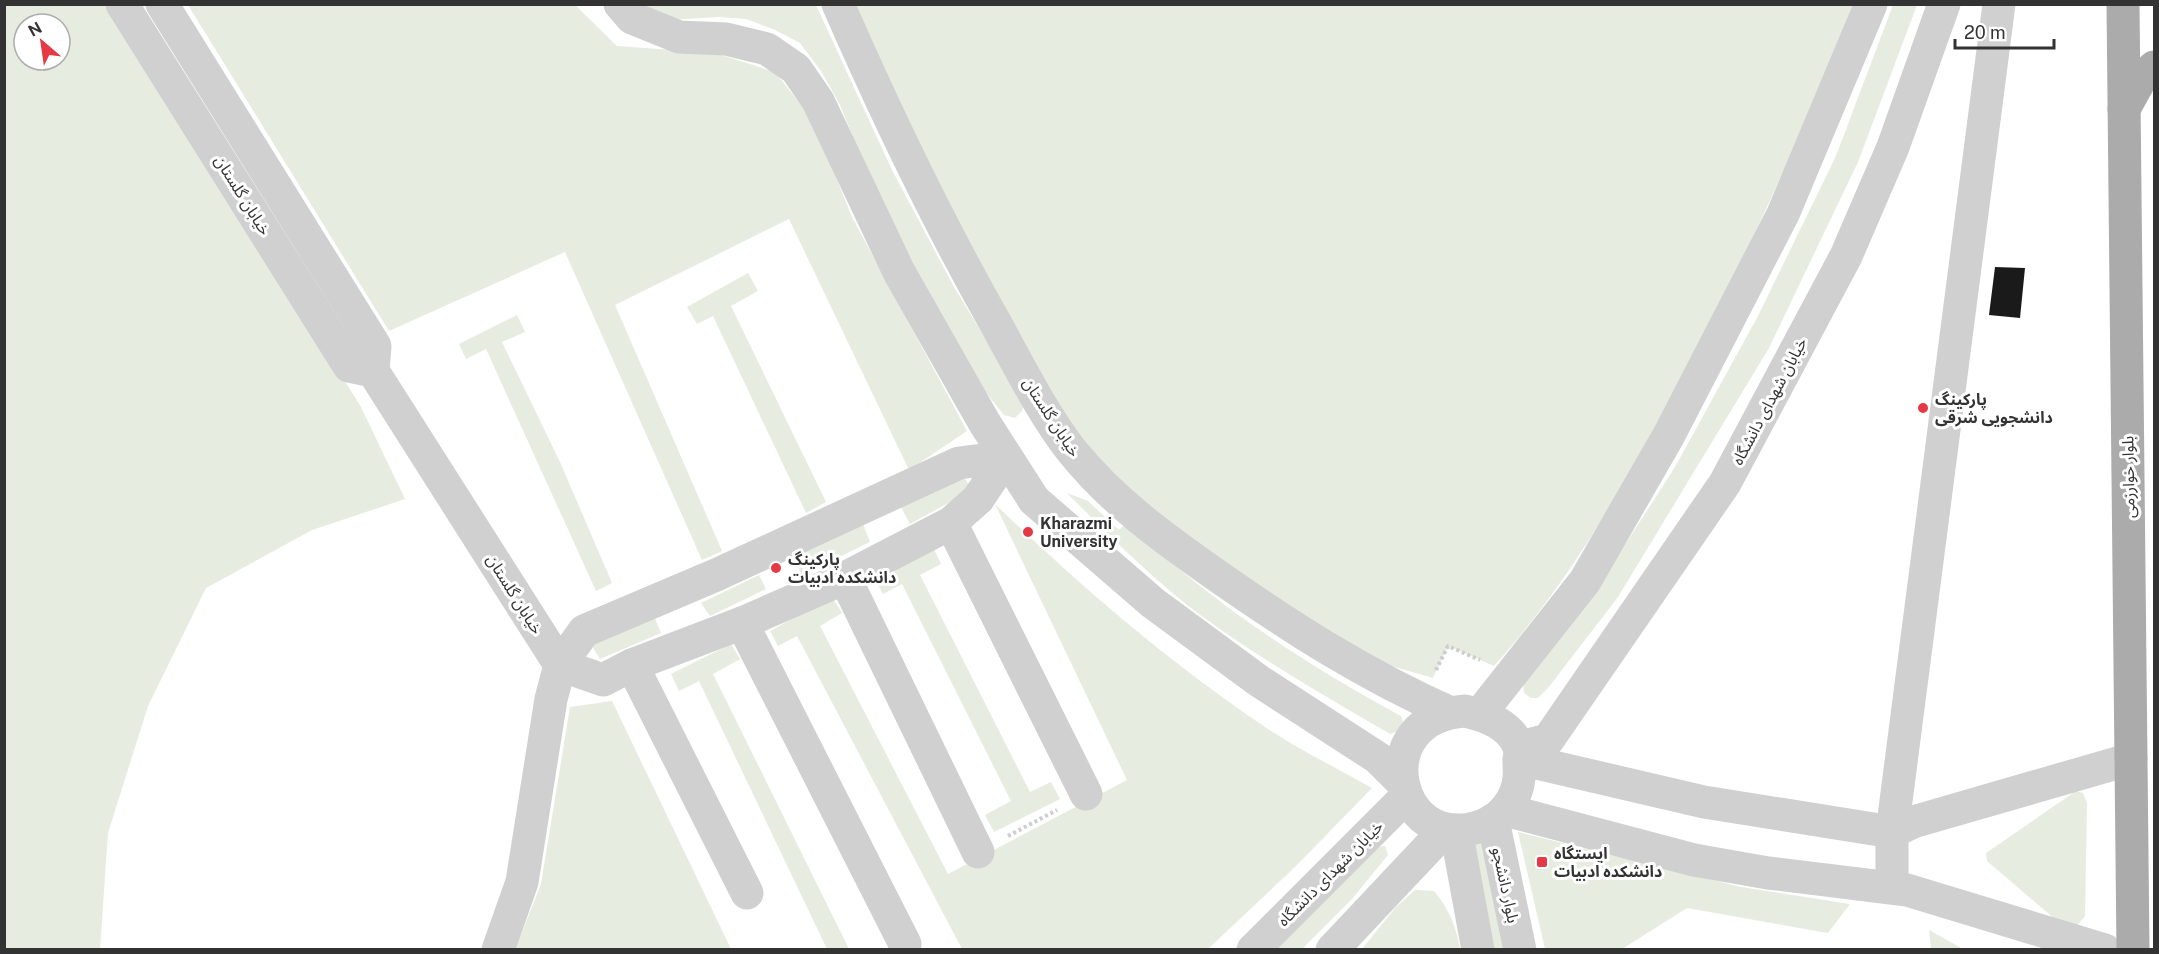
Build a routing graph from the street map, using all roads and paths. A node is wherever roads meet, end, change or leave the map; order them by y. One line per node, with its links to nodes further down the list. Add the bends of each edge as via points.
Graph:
1 (122, 4): 11 (lane, خیابان گلستان)
2 (162, 4): 11 (lane, خیابان گلستان, via 375,346)
3 (620, 4): 12 (lane, via 632,18 679,36 726,39 767,49 796,69 818,101 899,272)
4 (837, 4): 20 (lane, خیابان گلستان, via 954,249 1071,450 1119,502 1299,633 1416,698)
5 (1871, 4): 20 (lane, via 1783,214 1669,435 1585,581)
6 (1944, 4): 21 (lane, خیابان شهدای دانشگاه, via 1893,147 1846,256 1725,483 1548,740)
7 (1999, 4): 27 (lane)
8 (2123, 4): 10 (main road, بلوار خوارزمی)
9 (2154, 67): 10 (main road, via 2140,80)
10 (2124, 108): 22 (main road, بلوار خوارزمی)
11 (361, 369): 17 (lane, خیابان گلستان)
12 (1006, 457): 13 (lane, via 978,499); 17 (lane, via 958,463 716,575 584,631); 23 (lane, via 1034,500 1153,603 1259,681 1378,758)
13 (951, 523): 14 (lane); 24 (lane)
14 (845, 578): 15 (lane); 28 (lane)
15 (742, 623): 18 (lane); 31 (lane)
16 (1485, 662): 19 (path, via 1448,646)
17 (560, 665): 18 (lane, via 603,680); 32 (lane, via 551,699 522,882)
18 (632, 665): 30 (lane)
19 (1433, 678)
20 (1464, 713): 21 (lane, via 1501,724); 23 (lane, via 1427,721 1411,738 1404,751)
21 (1519, 753): 25 (lane, via 1517,790); 27 (lane, via 1704,802)
22 (2131, 759): 27 (lane, via 1913,822); 38 (main road, بلوار خوارزمی)
23 (1404, 790): 26 (lane, via 1415,810 1427,820); 33 (lane, خیابان شهدای دانشگاه)
24 (1086, 794): 28 (path)
25 (1499, 815): 26 (lane, via 1472,829); 29 (lane, via 1694,860 1768,873); 36 (lane, بلوار دانشجو)
26 (1451, 829): 34 (lane); 35 (lane)
27 (1892, 832): 29 (lane)
28 (978, 852)
29 (1892, 886): 37 (lane)
30 (747, 893)
31 (904, 944)
32 (498, 950)
33 (1253, 950)
34 (1332, 950)
35 (1478, 950)
36 (1520, 950)
37 (2105, 950)
38 (2133, 950)

